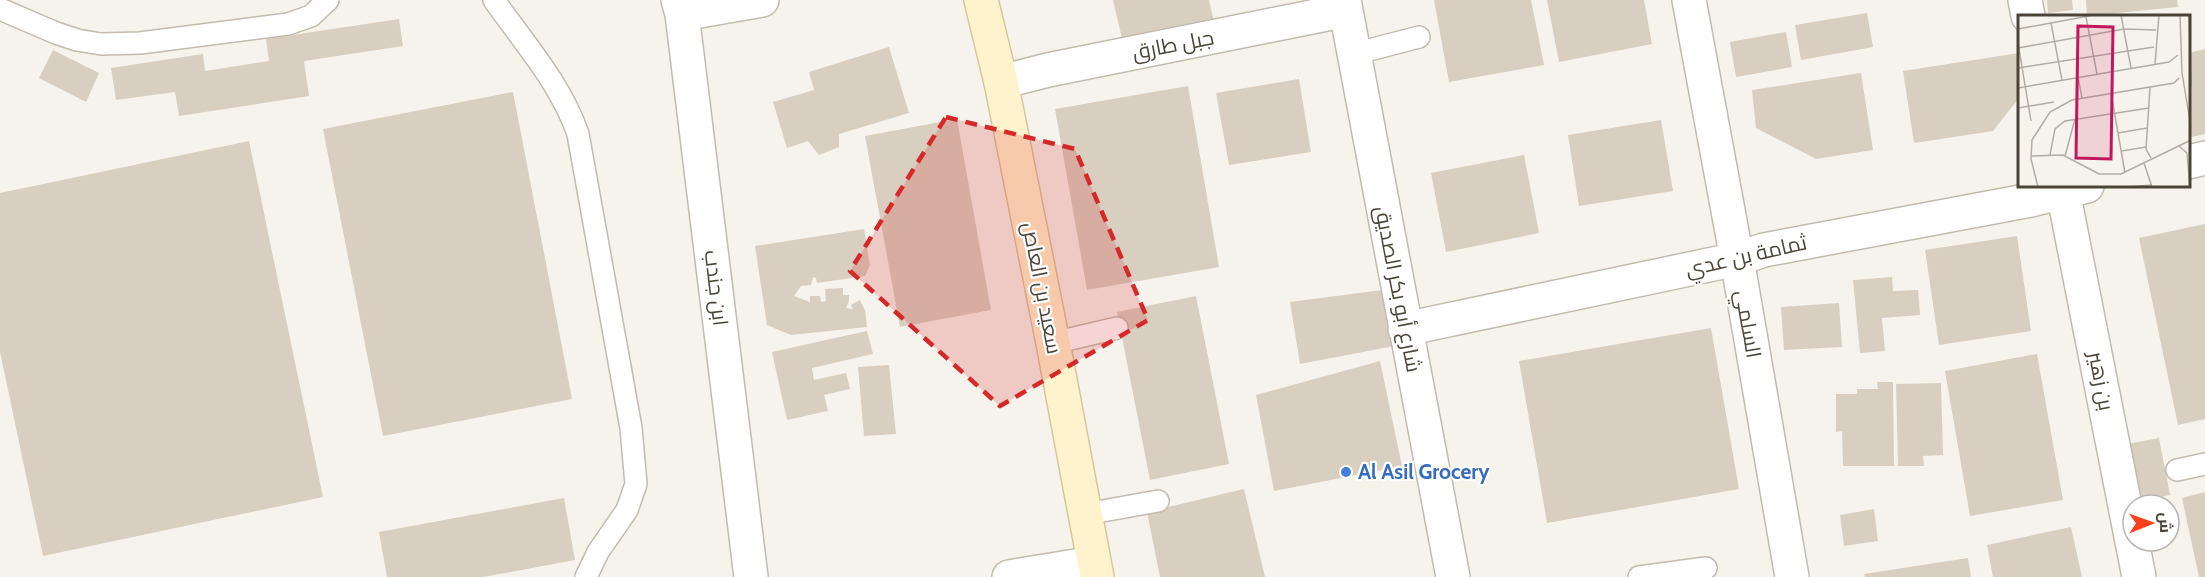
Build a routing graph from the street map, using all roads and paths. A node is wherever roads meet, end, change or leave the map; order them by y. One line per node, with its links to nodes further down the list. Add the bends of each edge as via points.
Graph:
1 (328, 0): 9 (lane, via 311,16 288,24 140,44 77,40)
2 (494, 0): 27 (lane, via 559,91 578,134 631,428 636,484 627,510)
3 (762, 0): 8 (street)
4 (981, 0): 13 (street, سعيد بن العاص)
5 (1689, 0): 17 (street, السلمي)
6 (2025, 0): 10 (street)
7 (1345, 5): 12 (street, شارع أبو بكر الصديق); 13 (street, جبل طارق)
8 (680, 7): 28 (street, ابن جندب)
9 (0, 9)
10 (2028, 15)
11 (1419, 37): 12 (lane)
12 (1354, 54): 19 (street, شارع أبو بكر الصديق)
13 (1000, 82): 20 (street, سعيد بن العاص)
14 (2205, 158): 15 (street)
15 (2190, 162)
16 (2071, 188): 17 (street, ثمامة بن عدي, via 2031,200 1764,250); 33 (street, بن زهير)
17 (1737, 259): 19 (street, ثمامة بن عدي); 32 (street, السلمي)
18 (1117, 328): 20 (lane)
19 (1405, 329): 30 (street, شارع أبو بكر الصديق)
20 (1053, 343): 24 (street, سعيد بن العاص)
21 (2205, 464): 22 (lane)
22 (2177, 470)
23 (1158, 501): 24 (lane)
24 (1086, 514): 26 (street, سعيد بن العاص)
25 (1706, 568): 31 (lane)
26 (1096, 570): 29 (street)
27 (586, 577)
28 (752, 577)
29 (1009, 577)
30 (1453, 577)
31 (1639, 577)
32 (1792, 577)
33 (2139, 577)

